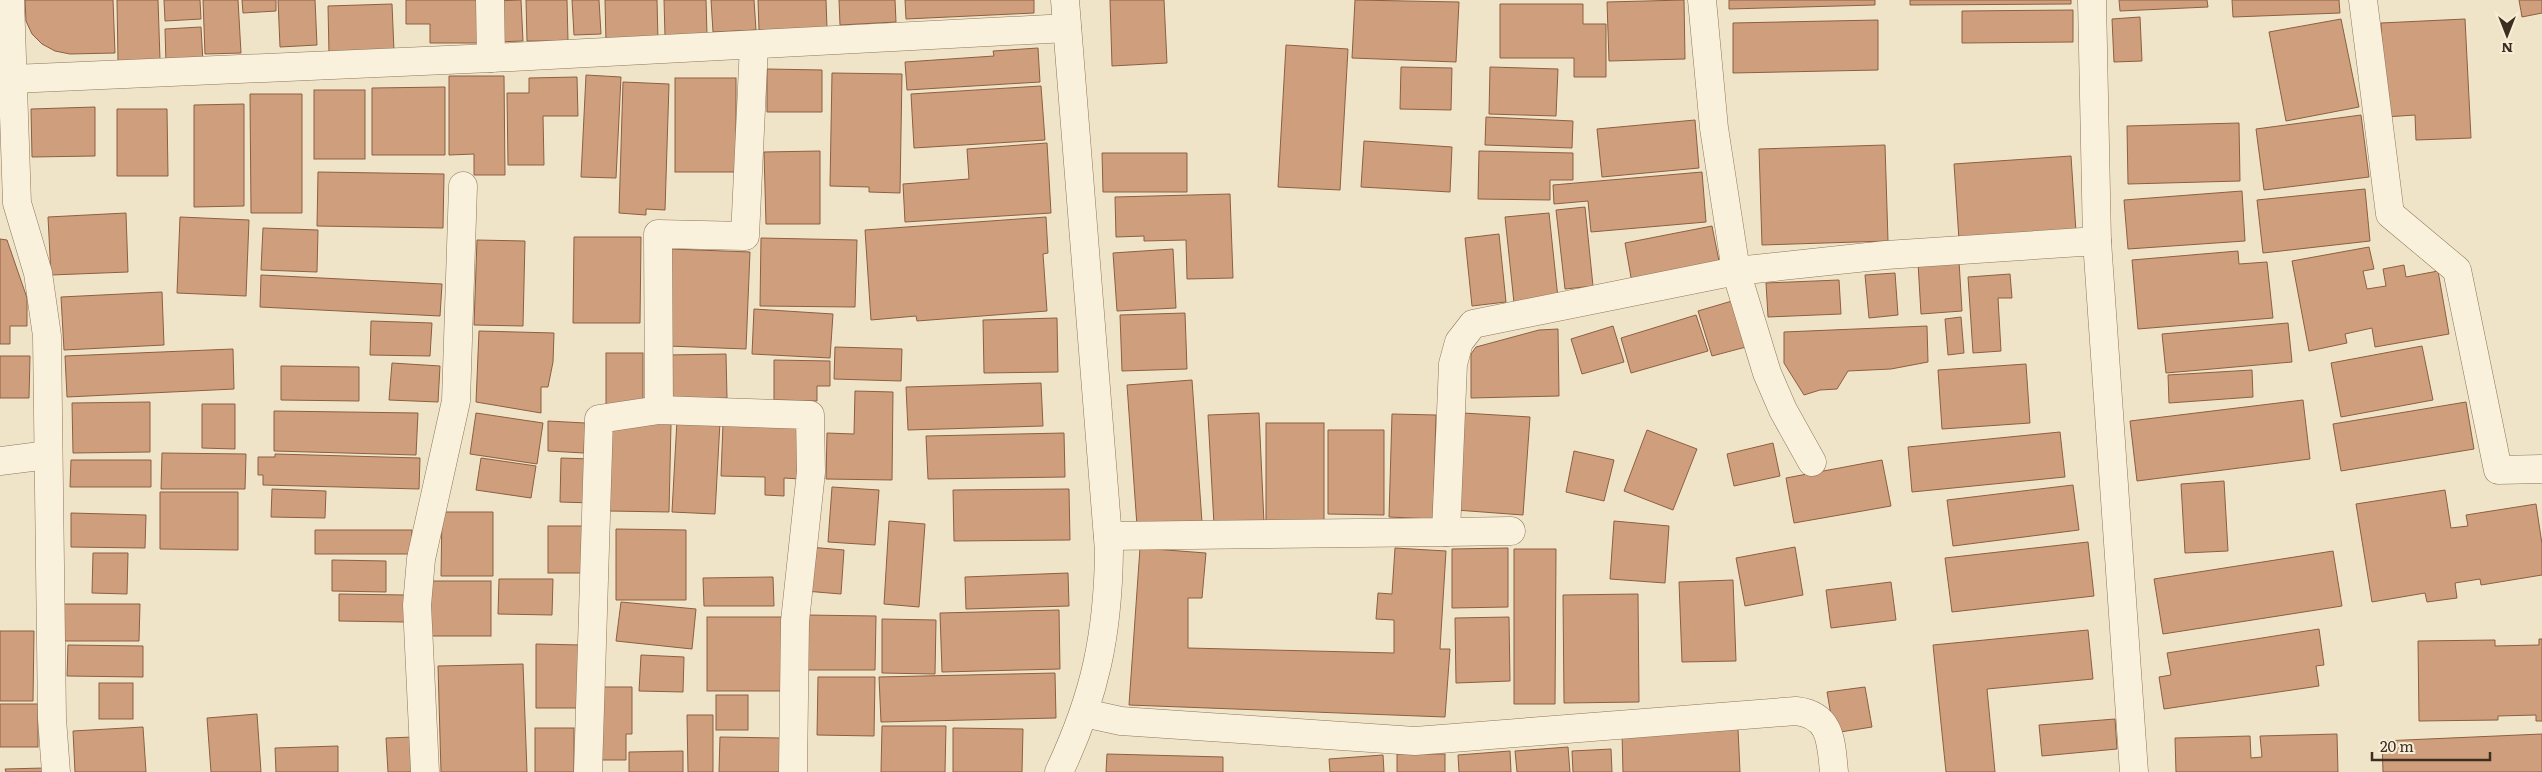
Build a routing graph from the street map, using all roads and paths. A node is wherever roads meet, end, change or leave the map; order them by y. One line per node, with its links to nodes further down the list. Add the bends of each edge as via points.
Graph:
1 (9, 0): 7 (street); 11 (street)
2 (490, 0): 10 (street)
3 (1065, 0): 8 (street)
4 (1702, 0): 15 (street, via 1714,128)
5 (2092, 0): 14 (street)
6 (2363, 0): 20 (street, via 2390,214 2457,270 2498,470)
7 (0, 1)
8 (1067, 28): 9 (street); 23 (street)
9 (754, 45): 10 (street); 16 (street, via 745,236 658,234)
10 (491, 58): 11 (street)
11 (12, 79): 13 (street)
12 (463, 186): 26 (street, via 456,401 421,559 417,605)
13 (8, 204): 17 (street, via 38,273 47,336)
14 (2097, 242): 15 (street, via 1886,255); 31 (street)
15 (1736, 271): 19 (street, via 1767,373); 22 (street, via 1473,324 1459,342 1453,364)
16 (659, 410): 27 (street, via 600,419); 28 (street, via 810,415 811,472 795,621)
17 (48, 455): 18 (street); 25 (street, via 52,719)
18 (0, 461)
19 (1812, 462)
20 (2542, 469)
21 (1511, 531): 22 (street)
22 (1446, 532): 23 (street)
23 (1108, 536): 24 (street, via 1108,602 1101,652)
24 (1084, 713): 29 (street); 30 (street, via 1121,720 1415,742 1796,711 1816,717 1825,725 1831,740)
25 (56, 772)
26 (425, 772)
27 (588, 772)
28 (793, 772)
29 (1059, 772)
30 (1834, 772)
31 (2134, 772)

